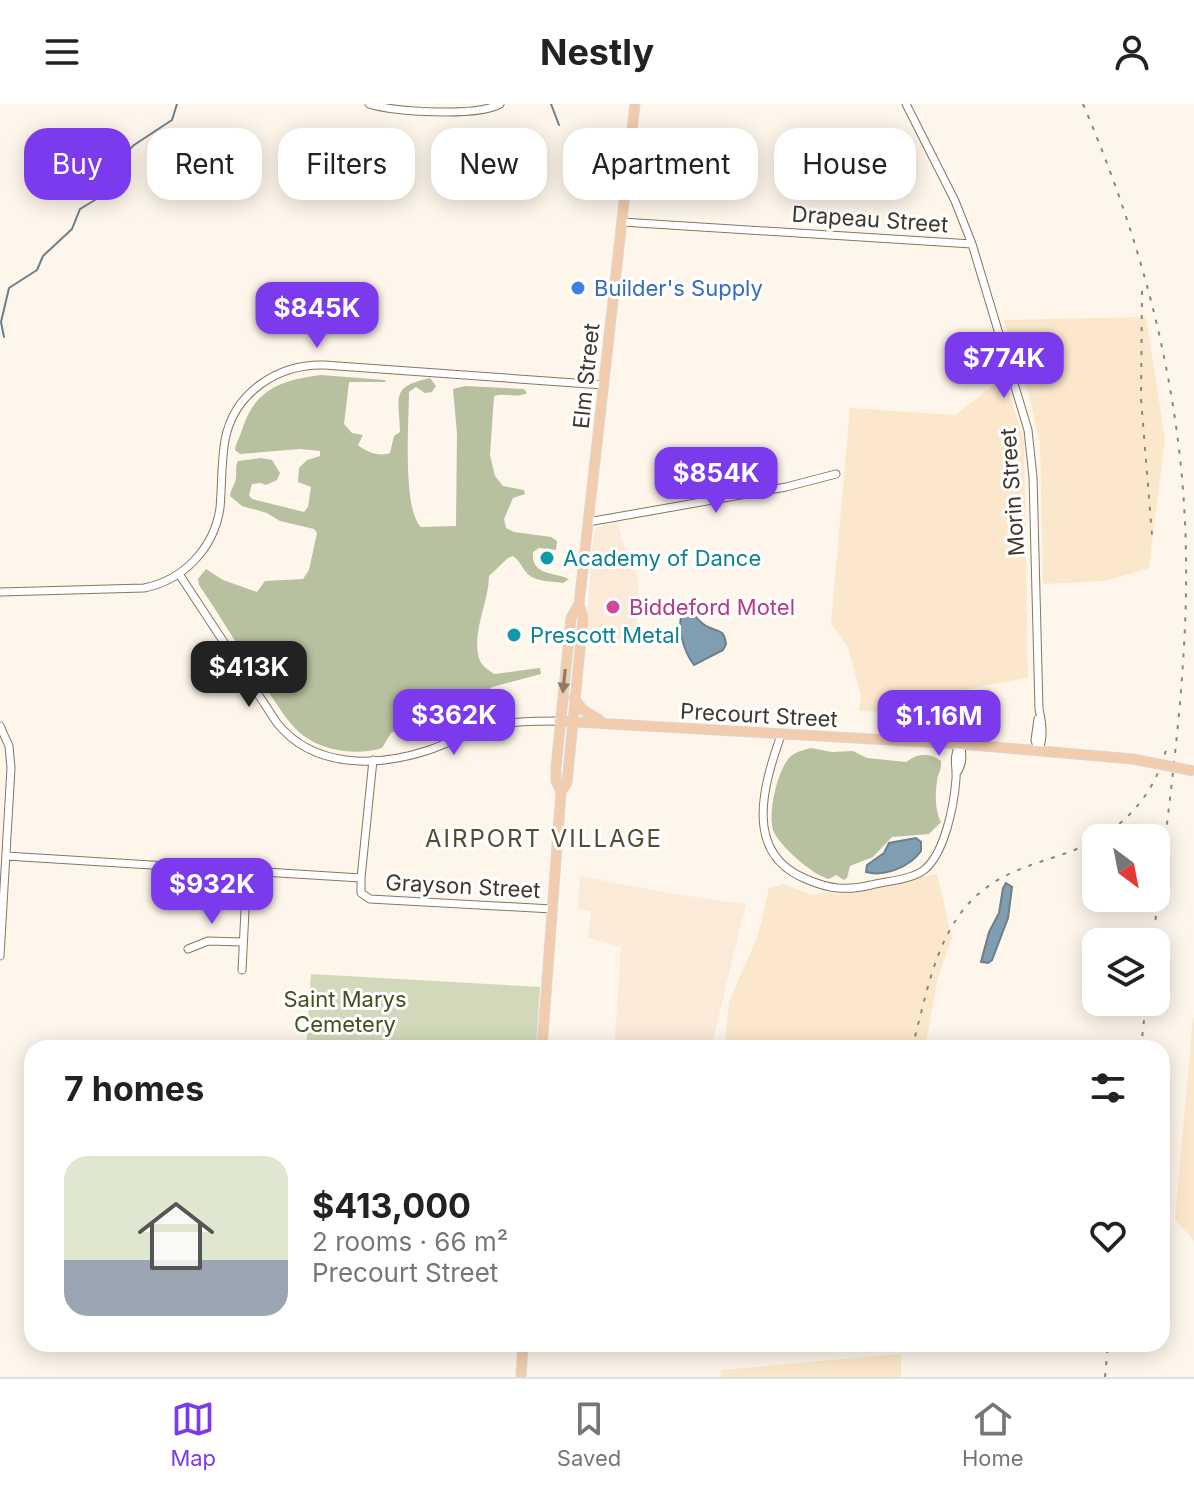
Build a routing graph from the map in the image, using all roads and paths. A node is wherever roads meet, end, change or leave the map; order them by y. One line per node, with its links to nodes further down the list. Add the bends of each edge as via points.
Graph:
1 (369, 104): 2 (street, via 475,111)
2 (500, 104)
3 (635, 104): 5 (main road, Elm Street)
4 (906, 104): 6 (street, Morin Street)
5 (622, 222): 6 (street, Drapeau Street); 7 (main road, Elm Street)
6 (972, 244): 20 (street, Morin Street, via 1030,445)
7 (603, 385): 9 (main road, Elm Street); 10 (street, via 324,365 277,374 252,390 234,413 224,443 216,526 199,556)
8 (836, 474): 9 (street)
9 (588, 522): 12 (main road, Elm Street)
10 (179, 574): 11 (street, via 139,588); 21 (street, via 289,737 329,758)
11 (0, 592)
12 (579, 604): 13 (main road, Elm Street, via 583,618); 14 (main road, Elm Street, one-way to 14, via 571,618)
13 (574, 698): 15 (main road, Elm Street); 16 (main road, via 587,713)
14 (559, 721): 15 (main road, Precourt Street); 21 (street, via 496,725 413,755); 23 (main road, Elm Street, via 556,781)
15 (571, 721): 16 (main road, Precourt Street); 23 (main road, Elm Street, via 567,783)
16 (607, 723): 18 (main road, Precourt Street)
17 (0, 726): 24 (street, via 10,759)
18 (781, 735): 19 (main road, Precourt Street); 19 (street, via 764,792 769,846 783,867 826,887 856,888 924,870 947,827 963,755)
19 (960, 744): 20 (main road, Precourt Street)
20 (1039, 750): 22 (main road, Precourt Street, bridge)
21 (373, 760): 26 (street)
22 (1194, 771)
23 (561, 792): 27 (main road, Elm Street)
24 (6, 856): 25 (street, Grayson Street); 30 (street)
25 (247, 871): 26 (street, Grayson Street); 28 (street)
26 (361, 878): 27 (street, Grayson Street, via 361,893 370,899)
27 (552, 909): 32 (main road, Elm Street)
28 (243, 942): 29 (street, via 208,941); 31 (street)
29 (188, 949)
30 (0, 956)
31 (242, 970)
32 (543, 1040)
33 (523, 1352): 34 (main road)
34 (521, 1377)

